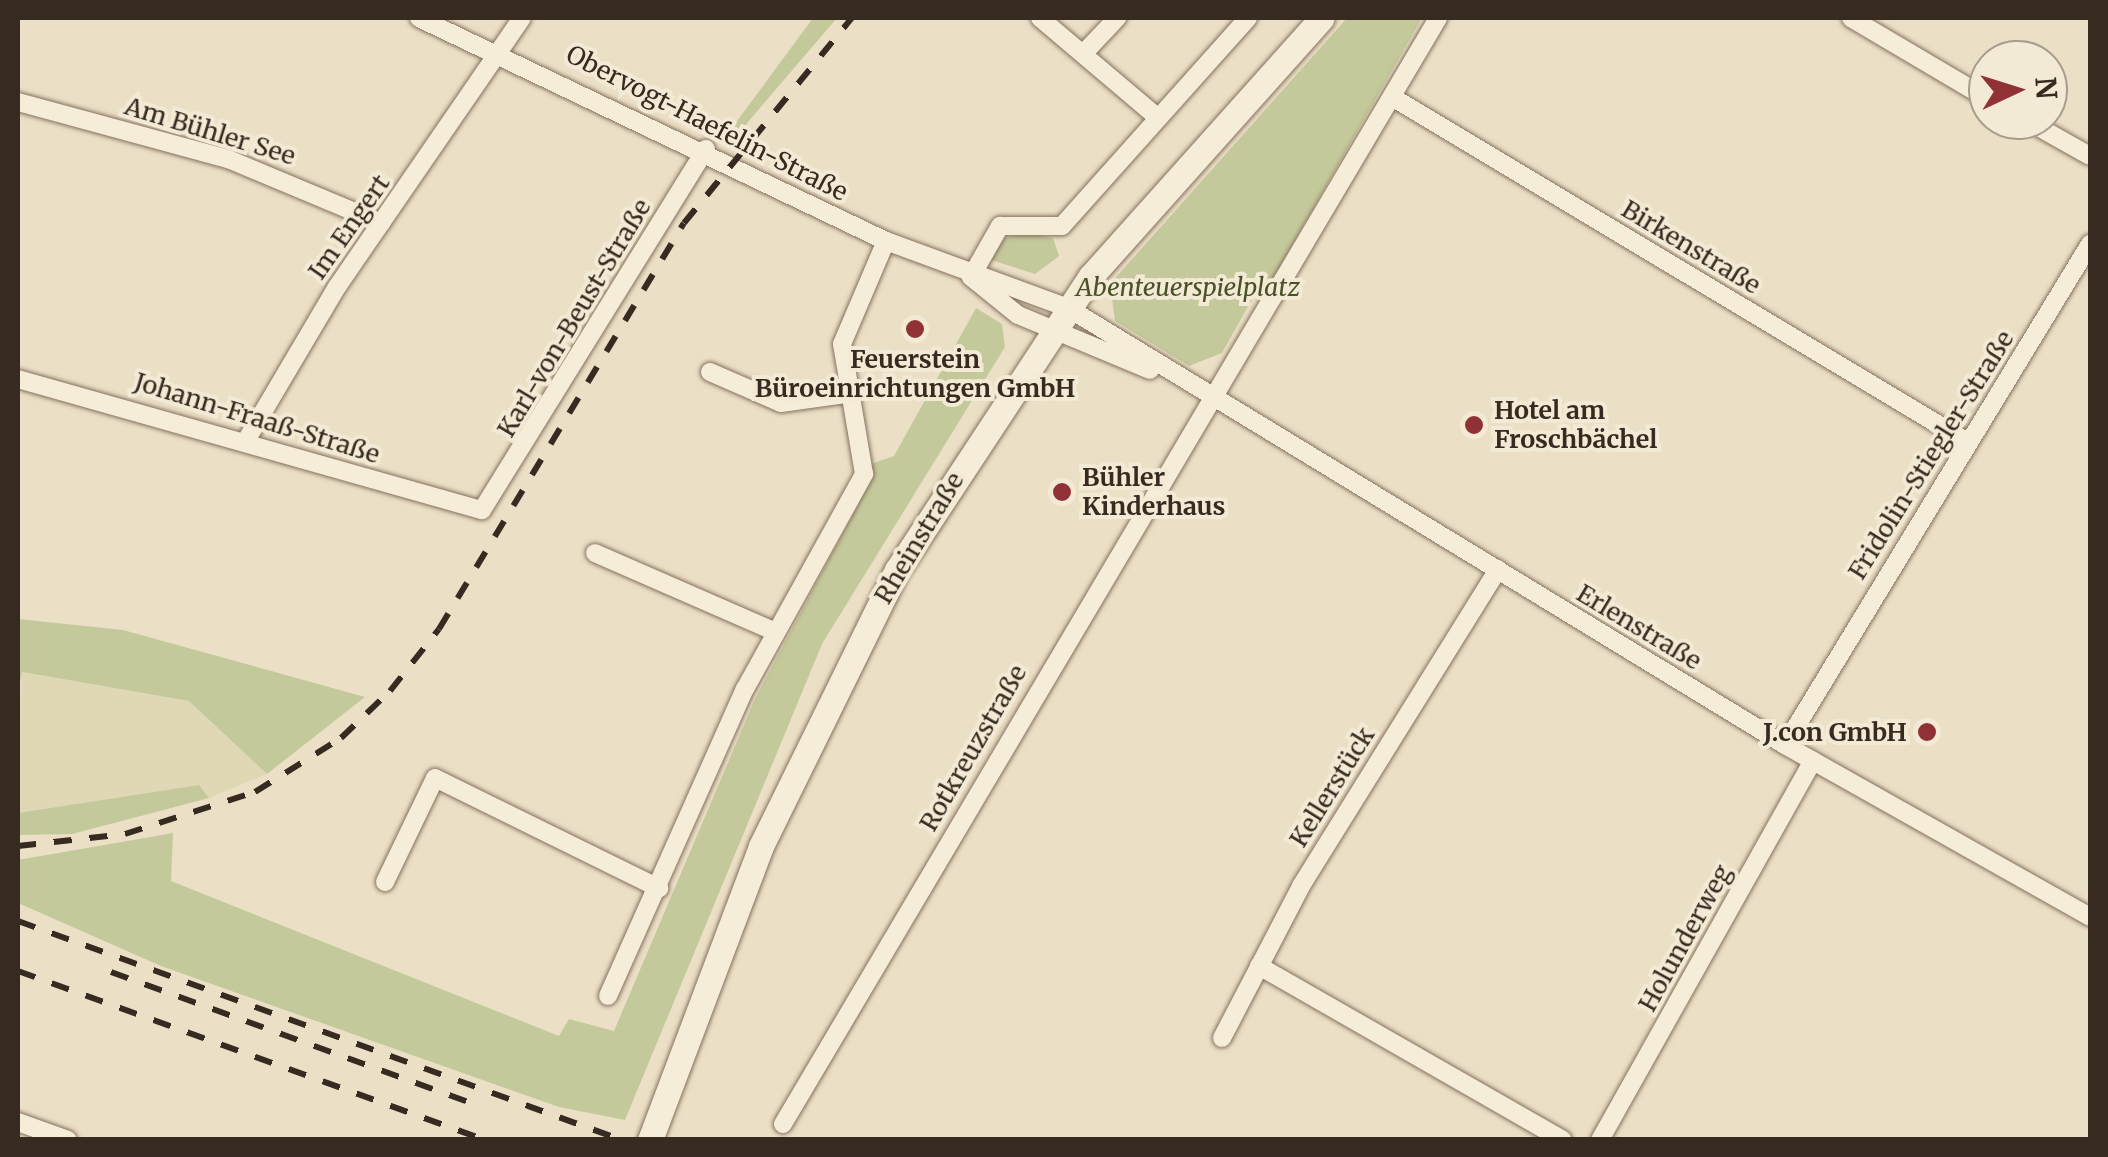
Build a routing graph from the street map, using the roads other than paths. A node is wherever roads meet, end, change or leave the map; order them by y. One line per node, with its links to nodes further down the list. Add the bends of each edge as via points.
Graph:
1 (419, 18): 9 (street, Obervogt-Haefelin-Straße)
2 (522, 18): 9 (street, Im Engert)
3 (1040, 18): 10 (street)
4 (1117, 18): 10 (street)
5 (1248, 18): 14 (street)
6 (1322, 18): 22 (street, Rheinstraße)
7 (1438, 18): 12 (street, Rotkreuzstraße)
8 (1852, 18): 11 (street)
9 (504, 52): 16 (street, Obervogt-Haefelin-Straße); 18 (street, Im Engert)
10 (1084, 54): 14 (street)
11 (1968, 86)
12 (1392, 97): 28 (street, Rotkreuzstraße); 30 (street, Birkenstraße)
13 (18, 102): 18 (street, Am Bühler See, via 228,159)
14 (1157, 116): 21 (street, via 1062,226 1000,226)
15 (2062, 140): 17 (street)
16 (706, 149): 19 (street, Obervogt-Haefelin-Straße); 31 (street, Karl-von-Beust-Straße)
17 (2090, 156)
18 (382, 223): 29 (street, Im Engert)
19 (886, 241): 21 (street, Obervogt-Haefelin-Straße); 27 (street, via 845,325)
20 (2090, 244): 30 (street, Fridolin-Stiegler-Straße, via 1972,442)
21 (971, 277): 22 (street, Obervogt-Haefelin-Straße); 23 (street, Obervogt-Haefelin-Straße)
22 (1068, 308): 23 (street, Rheinstraße); 25 (street, Erlenstraße)
23 (1052, 332): 25 (street, Erlenstraße); 46 (street, Rheinstraße, via 896,570 821,711)
24 (710, 372): 27 (street, via 781,403)
25 (1164, 375): 28 (street, Erlenstraße)
26 (18, 379): 29 (street, Johann-Fraaß-Straße)
27 (852, 393): 34 (street, via 864,474)
28 (1214, 402): 33 (street, Erlenstraße); 44 (street, Rotkreuzstraße)
29 (247, 439): 31 (street, Johann-Fraaß-Straße)
30 (1964, 440): 35 (street, Fridolin-Stiegler-Straße)
31 (482, 510)
32 (596, 552): 34 (street)
33 (1498, 569): 35 (street, Erlenstraße); 40 (street, Kellerstück)
34 (776, 632): 38 (street)
35 (1785, 745): 36 (street, Erlenstraße)
36 (1812, 761): 39 (street, Erlenstraße); 48 (street, Holunderweg)
37 (385, 882): 38 (street, via 435,778)
38 (659, 888): 41 (street)
39 (2090, 917)
40 (1259, 966): 42 (street, Kellerstück); 47 (street)
41 (608, 996)
42 (1222, 1038)
43 (18, 1122): 45 (street)
44 (782, 1124)
45 (68, 1140)
46 (650, 1140)
47 (1563, 1140)
48 (1600, 1140)

